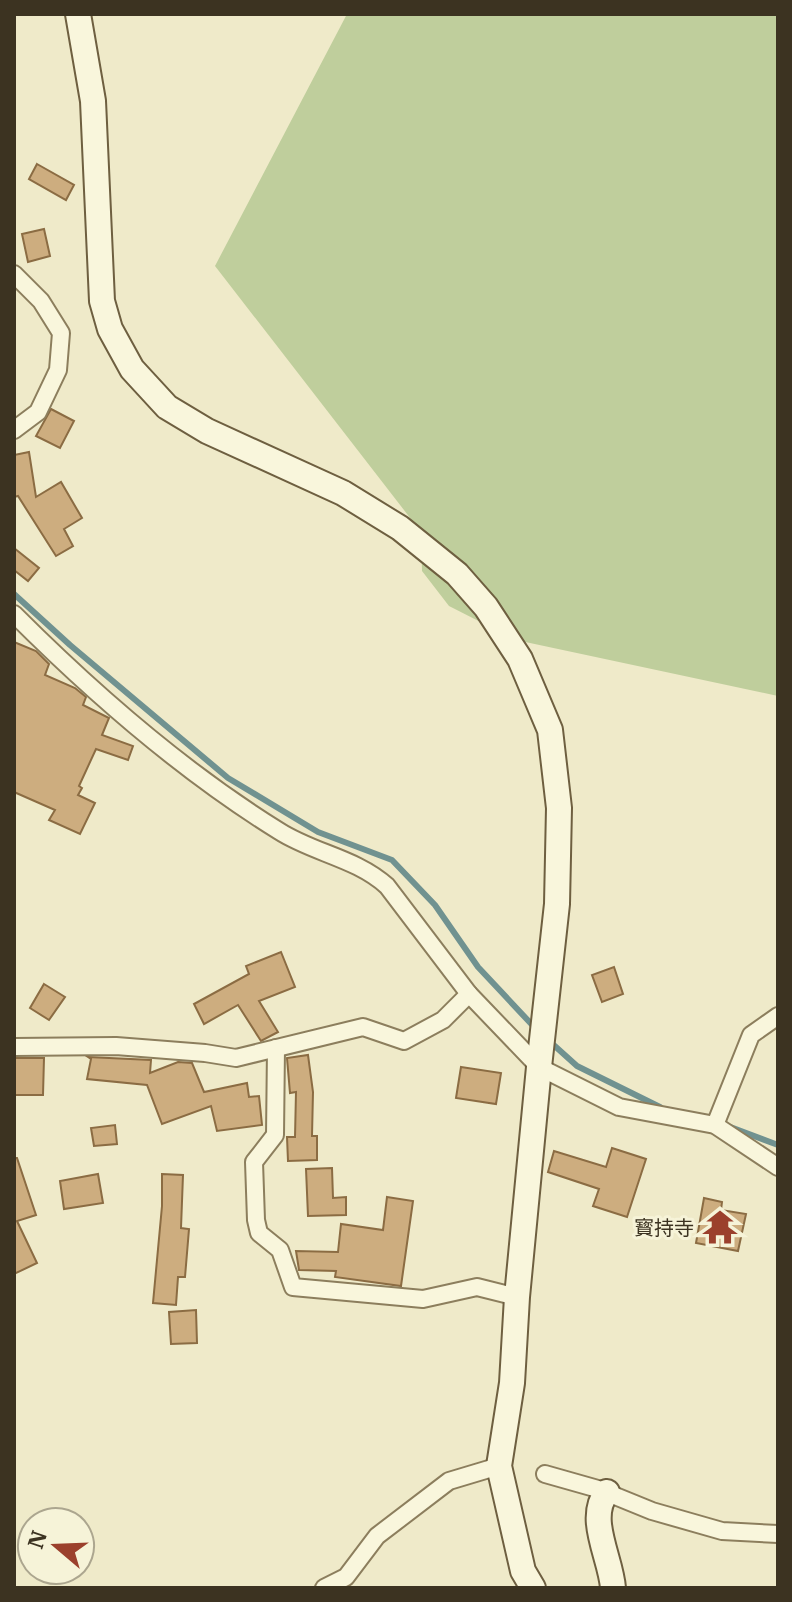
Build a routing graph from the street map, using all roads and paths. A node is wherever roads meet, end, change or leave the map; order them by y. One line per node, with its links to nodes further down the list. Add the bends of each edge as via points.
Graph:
1 (78, 14): 9 (street, via 93,101 102,301 132,369 167,407 207,431 343,493 400,528 457,574 520,659 550,730 559,808 557,904)
2 (14, 274): 3 (street, via 41,301 61,333 58,370 38,412)
3 (14, 430)
4 (14, 614): 5 (street, via 156,744 281,833 372,873)
5 (469, 994): 8 (street, via 443,1020 404,1041 363,1027); 9 (street)
6 (778, 1016): 10 (street, via 751,1035)
7 (14, 1047): 8 (street, via 116,1046 236,1058)
8 (276, 1048): 12 (street, via 275,1135 254,1162 256,1220 259,1233 280,1250 293,1287 423,1299 477,1287)
9 (539, 1067): 10 (street, via 619,1107); 12 (street)
10 (715, 1125): 11 (street)
11 (778, 1167)
12 (517, 1297): 13 (street, via 512,1383)
13 (499, 1466): 17 (street, via 449,1481 377,1536 346,1577); 18 (street, via 523,1571)
14 (545, 1474): 15 (street)
15 (607, 1492): 16 (street, via 722,1531); 19 (street, via 597,1513)
16 (778, 1534)
17 (324, 1588)
18 (533, 1588)
19 (613, 1588)

